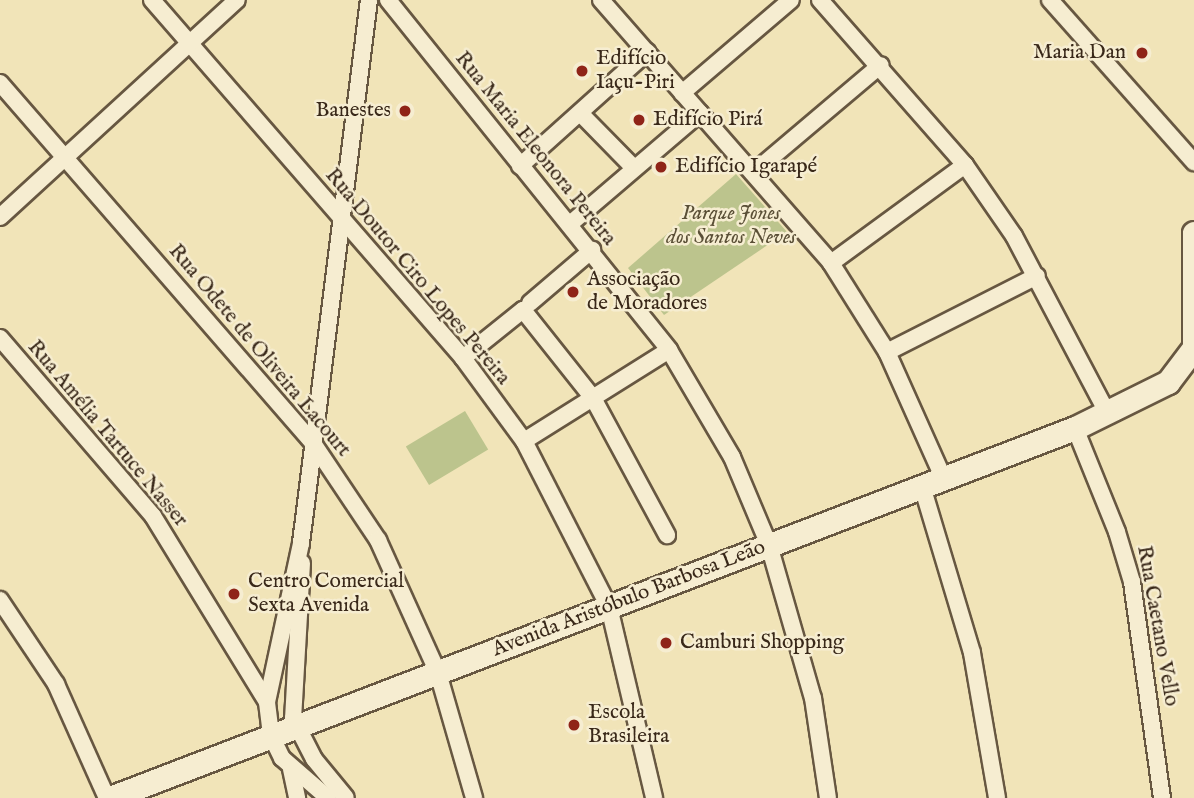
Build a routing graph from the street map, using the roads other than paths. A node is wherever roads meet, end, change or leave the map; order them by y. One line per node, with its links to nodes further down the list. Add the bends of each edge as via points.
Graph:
1 (152, 0): 9 (street, Rua Doutor Ciro Lopes Pereira)
2 (237, 0): 9 (street)
3 (369, 0): 23 (street)
4 (388, 0): 19 (street, Rua Maria Eleonora Pereira)
5 (601, 0): 10 (street)
6 (791, 0): 13 (street)
7 (820, 0): 11 (street)
8 (1050, 0): 17 (street)
9 (191, 44): 16 (street); 23 (street, Rua Doutor Ciro Lopes Pereira)
10 (647, 52): 13 (street); 15 (street)
11 (881, 65): 18 (street); 21 (street)
12 (0, 83): 16 (street, Rua Odete de Oliveira Lacourt)
13 (682, 93): 14 (street)
14 (701, 113): 20 (street); 21 (street)
15 (581, 114): 19 (street); 20 (street)
16 (67, 157): 22 (street); 41 (street, Rua Odete de Oliveira Lacourt)
17 (1194, 162)
18 (965, 165): 27 (street); 28 (street)
19 (520, 166): 24 (street, Rua Maria Eleonora Pereira)
20 (633, 167): 24 (street)
21 (753, 173): 27 (street)
22 (0, 217)
23 (340, 218): 34 (street, Rua Doutor Ciro Lopes Pereira); 41 (street)
24 (570, 223): 26 (street, Rua Maria Eleonora Pereira)
25 (1194, 233): 32 (street)
26 (592, 250): 29 (street); 31 (street, Rua Maria Eleonora Pereira)
27 (831, 263): 33 (street)
28 (1037, 276): 33 (street); 38 (street)
29 (530, 303)
30 (0, 338): 49 (street, Rua Amélia Tartuce Nasser, via 153,516)
31 (669, 350): 37 (street); 45 (street, Rua Maria Eleonora Pereira, via 732,457)
32 (1194, 351): 36 (street, Avenida Aristóbulo Barbosa Leão, via 1177,375)
33 (887, 352): 42 (street)
34 (463, 358): 37 (street, via 523,310); 40 (street, Rua Doutor Ciro Lopes Pereira)
35 (1194, 383): 36 (street, Avenida Aristóbulo Barbosa Leão)
36 (1147, 395): 38 (street, Avenida Aristóbulo Barbosa Leão)
37 (593, 398): 40 (street); 43 (street)
38 (1108, 414): 39 (street, Avenida Aristóbulo Barbosa Leão)
39 (1075, 428): 42 (street, Avenida Aristóbulo Barbosa Leão); 61 (street, Rua Caetano Vello, via 1117,531 1132,582)
40 (524, 441): 47 (street, Rua Doutor Ciro Lopes Pereira)
41 (313, 443): 44 (street); 48 (street, Rua Odete de Oliveira Lacourt, via 378,540)
42 (933, 482): 45 (street, Avenida Aristóbulo Barbosa Leão); 60 (street, via 972,653)
43 (667, 536)
44 (301, 543): 49 (street); 50 (street, via 292,698)
45 (769, 545): 47 (street, Avenida Aristóbulo Barbosa Leão); 59 (street, Rua Maria Eleonora Pereira, via 813,698)
46 (0, 600): 53 (street, via 56,684)
47 (609, 607): 48 (street, Avenida Aristóbulo Barbosa Leão); 58 (street, Rua Doutor Ciro Lopes Pereira)
48 (438, 673): 50 (street, Avenida Aristóbulo Barbosa Leão); 57 (street, Rua Odete de Oliveira Lacourt)
49 (267, 702): 51 (street)
50 (295, 726): 51 (street, Avenida Aristóbulo Barbosa Leão); 56 (street, via 314,759)
51 (271, 735): 52 (street); 53 (street, Avenida Aristóbulo Barbosa Leão)
52 (291, 769): 54 (street); 55 (street)
53 (108, 798)
54 (297, 798)
55 (328, 798)
56 (346, 798)
57 (474, 798)
58 (654, 798)
59 (828, 798)
60 (997, 798)
61 (1162, 798)

